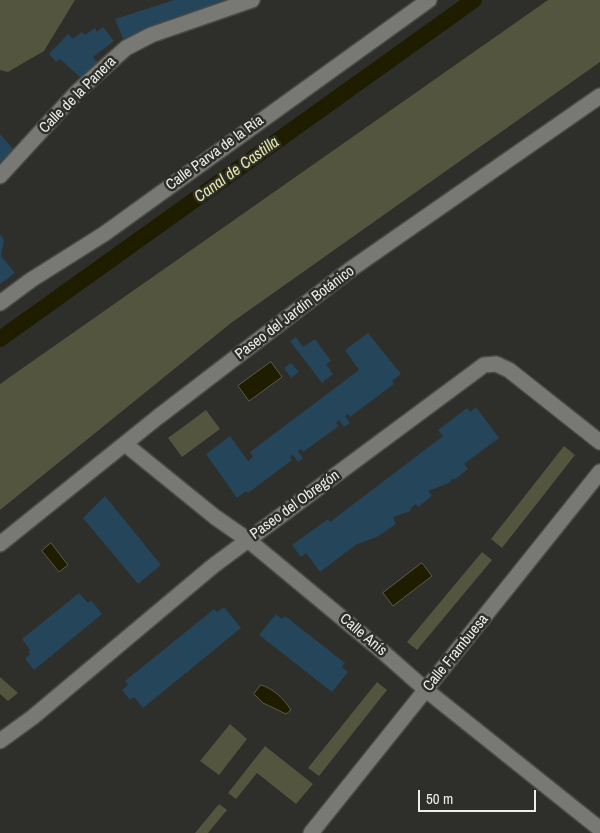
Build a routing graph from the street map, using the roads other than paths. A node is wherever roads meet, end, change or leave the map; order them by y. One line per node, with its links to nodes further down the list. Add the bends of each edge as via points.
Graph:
1 (252, 0): 4 (street, Calle de la Panera, via 151,35 126,48 76,92)
2 (429, 0): 5 (street, Calle Parva de la Ría, via 104,234)
3 (600, 96): 7 (street, Paseo del Jardín Botánico, via 351,269)
4 (0, 176)
5 (0, 303)
6 (600, 442): 9 (street, Paseo del Obregón, via 509,370 496,364 484,365)
7 (125, 444): 9 (street, Calle Anís); 10 (street, Paseo del Jardín Botánico)
8 (600, 472): 11 (street, Calle Frambuesa)
9 (248, 540): 11 (street, Calle Anís); 12 (street, Paseo del Obregón, via 34,717)
10 (0, 544)
11 (426, 690): 13 (street, Calle Anís); 14 (street, Calle Frambuesa)
12 (0, 741)
13 (600, 829)
14 (311, 833)

